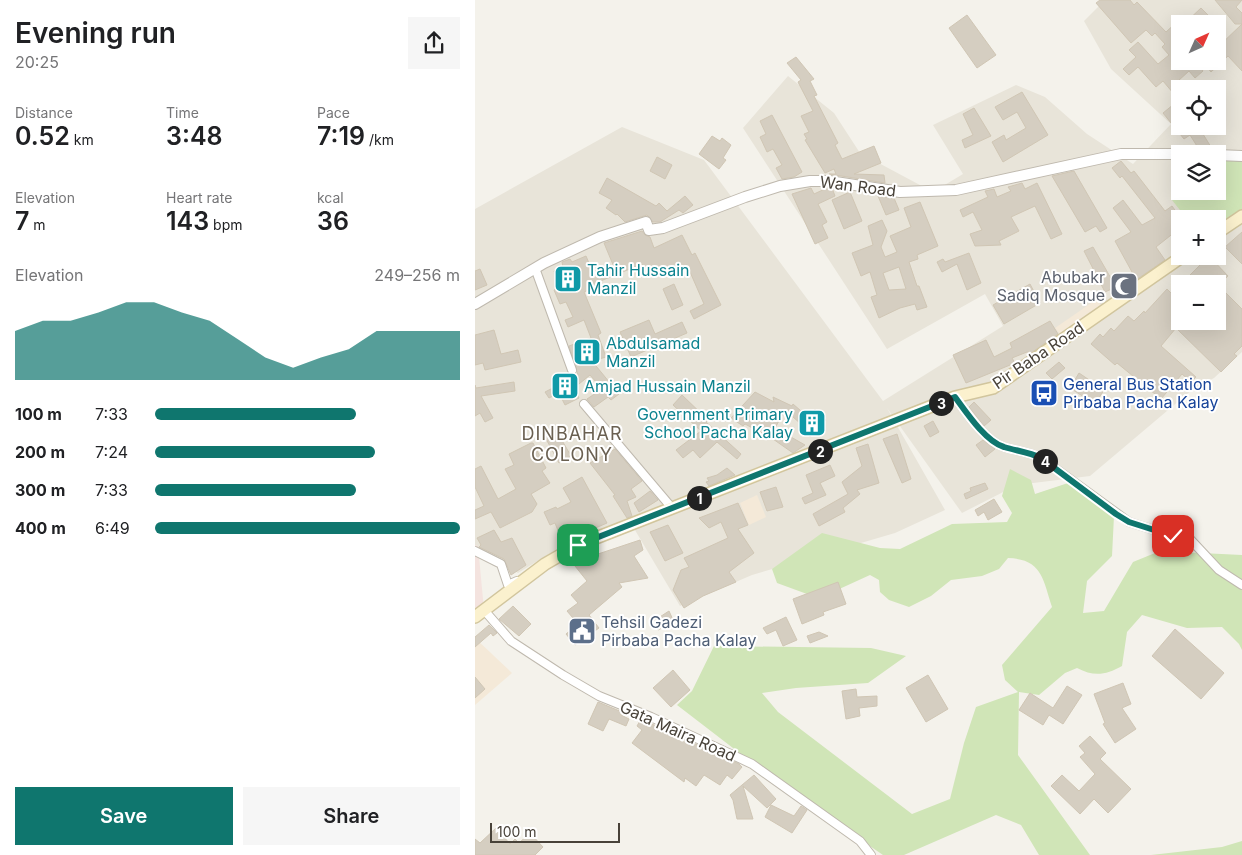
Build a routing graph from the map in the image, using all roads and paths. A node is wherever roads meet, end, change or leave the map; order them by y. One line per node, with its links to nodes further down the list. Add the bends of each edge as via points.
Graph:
1 (1171, 154): 7 (street, Wan Road, via 1121,154 956,190 901,192 829,181 791,184 745,197 663,228 649,230 646,222 600,237)
2 (1226, 155): 3 (street)
3 (1242, 156)
4 (1242, 216): 5 (main road)
5 (1226, 227)
6 (1171, 264): 10 (main road, Pir Baba Road, via 993,388)
7 (535, 268): 8 (street, Wan Road); 9 (street)
8 (475, 304)
9 (572, 370)
10 (955, 397): 12 (main road, Pir Baba Road); 15 (street, via 997,444 1041,458 1129,522 1189,538 1219,570)
11 (584, 404): 12 (street)
12 (672, 508): 14 (main road, Pir Baba Road, via 578,545)
13 (475, 551): 14 (street, via 501,564 507,585)
14 (528, 577): 16 (main road, Pir Baba Road)
15 (1242, 585)
16 (480, 614): 17 (street, Gata Maira Road, via 511,641 599,696 651,716 752,764 860,841)
17 (871, 855)

